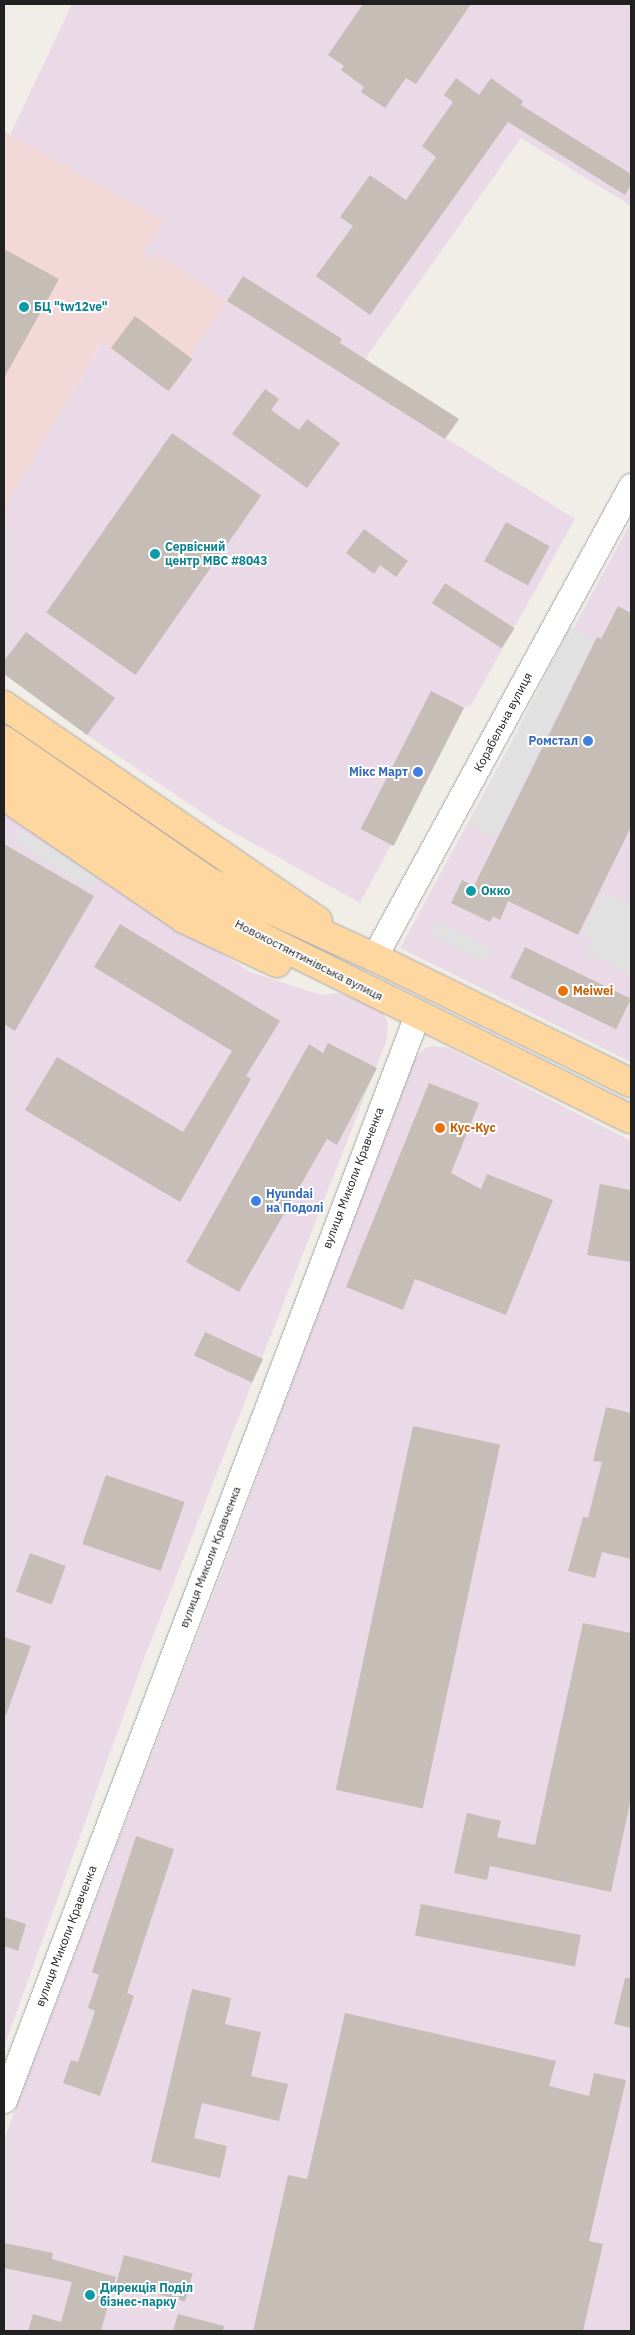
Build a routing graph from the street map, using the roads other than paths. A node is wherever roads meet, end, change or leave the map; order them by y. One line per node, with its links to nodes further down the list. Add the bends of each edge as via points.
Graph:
1 (631, 486): 6 (street, Корабельна вулиця)
2 (4, 705): 5 (main road, via 305,911)
3 (8, 753): 5 (main road, Новокостянтинівська вулиця, via 210,882); 7 (main road, Новокостянтинівська вулиця, via 194,899)
4 (4, 796): 7 (main road, via 184,919 261,957 306,972)
5 (344, 943): 6 (main road, Новокостянтинівська вулиця)
6 (374, 958): 9 (main road, Новокостянтинівська вулиця)
7 (335, 975): 8 (main road, Новокостянтинівська вулиця)
8 (417, 1014): 10 (main road, Новокостянтинівська вулиця); 11 (street, вулиця Миколи Кравченка)
9 (631, 1083)
10 (631, 1119)
11 (4, 2100)

